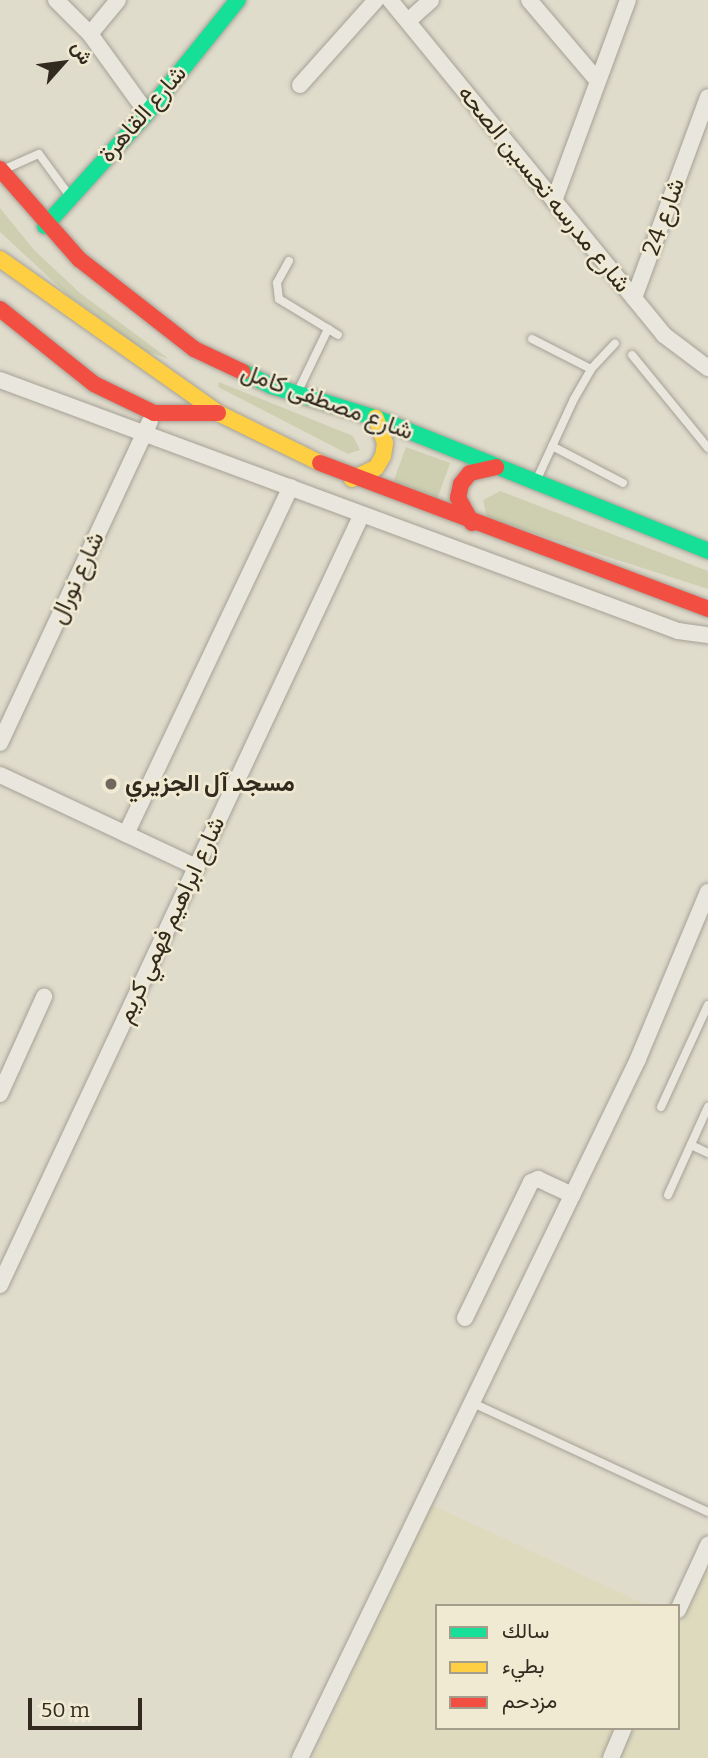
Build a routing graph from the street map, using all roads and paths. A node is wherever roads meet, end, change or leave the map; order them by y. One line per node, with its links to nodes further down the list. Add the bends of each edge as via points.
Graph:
1 (56, 0): 10 (street)
2 (118, 0): 10 (street)
3 (238, 0): 14 (main road, شارع القاهرة)
4 (376, 0): 12 (street)
5 (390, 0): 9 (street, شارع مدرسه تحسين الصحه)
6 (430, 0): 9 (street)
7 (529, 0): 11 (street)
8 (628, 0): 11 (street)
9 (408, 21): 18 (street, شارع مدرسه تحسين الصحه)
10 (90, 34): 14 (street)
11 (598, 81): 18 (street)
12 (300, 85)
13 (708, 97): 15 (street, شارع 24)
14 (147, 113): 17 (main road, شارع القاهرة)
15 (701, 136): 22 (street, شارع 24)
16 (1, 170): 17 (lane, via 39,154); 19 (main road, شارع مصطفى كامل)
17 (71, 197): 19 (main road, شارع القاهرة)
18 (554, 201): 22 (street, شارع مدرسه تحسين الصحه)
19 (45, 226): 32 (main road, شارع مصطفى كامل, via 109,286 194,349)
20 (0, 259): 34 (main road, شارع مصطفى كامل)
21 (289, 261): 24 (lane, via 277,284 279,299)
22 (634, 298): 29 (street, شارع مدرسه تحسين الصحه, via 672,342)
23 (0, 309): 33 (main road, via 94,384)
24 (328, 328): 25 (lane); 32 (lane)
25 (338, 335)
26 (532, 339): 30 (lane)
27 (614, 342): 30 (lane)
28 (632, 355): 38 (lane)
29 (708, 368)
30 (591, 369): 37 (lane)
31 (0, 380): 36 (street)
32 (297, 394): 35 (main road, شارع مصطفى كامل)
33 (154, 413): 34 (main road); 36 (street, شارع نورال)
34 (218, 413): 40 (main road, شارع مصطفى كامل)
35 (376, 418): 39 (main road, شارع مصطفى كامل); 40 (main road, via 383,430 383,456 376,468)
36 (145, 431): 43 (street); 49 (street, شارع نورال)
37 (552, 446): 41 (lane); 42 (lane)
38 (708, 448)
39 (496, 467): 41 (main road, شارع مصطفى كامل); 45 (main road, via 482,466 461,484 458,498)
40 (352, 479): 45 (main road, شارع مصطفى كامل)
41 (536, 482): 46 (main road, شارع مصطفى كامل)
42 (623, 484)
43 (291, 487): 44 (street); 51 (street)
44 (361, 516): 48 (street, via 678,631); 52 (street, شارع ابراهيم فهمي كريم)
45 (472, 523): 47 (main road, شارع مصطفى كامل)
46 (708, 551)
47 (708, 608)
48 (708, 635)
49 (0, 743)
50 (0, 775): 51 (street)
51 (126, 835): 52 (street)
52 (196, 867): 63 (street, شارع ابراهيم فهمي كريم)
53 (708, 892): 61 (street, via 638,1059)
54 (44, 997): 56 (street)
55 (708, 1005): 57 (lane)
56 (0, 1094)
57 (661, 1107)
58 (708, 1107): 59 (lane)
59 (691, 1145): 60 (lane); 62 (lane)
60 (708, 1153)
61 (572, 1195): 64 (street, via 538,1179 531,1182); 65 (street)
62 (668, 1195)
63 (0, 1285)
64 (465, 1318)
65 (473, 1403): 66 (lane); 70 (street)
66 (708, 1512)
67 (708, 1545): 68 (street)
68 (680, 1606)
69 (623, 1730): 71 (street)
70 (300, 1758)
71 (611, 1758)

